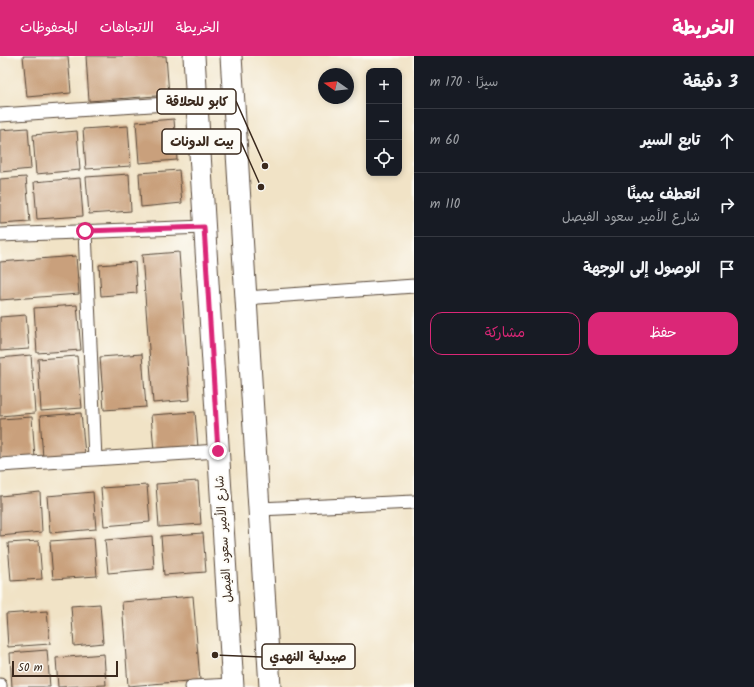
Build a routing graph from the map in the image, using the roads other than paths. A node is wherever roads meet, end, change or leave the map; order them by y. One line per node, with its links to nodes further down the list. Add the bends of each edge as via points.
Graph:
1 (194, 56): 3 (main road, شارع الأمير سعود الفيصل)
2 (231, 56): 9 (main road)
3 (197, 102): 4 (street); 5 (main road, شارع الأمير سعود الفيصل)
4 (0, 115)
5 (204, 227): 6 (street); 10 (main road, شارع الأمير سعود الفيصل)
6 (85, 231): 7 (street); 11 (street)
7 (0, 235)
8 (414, 286): 9 (street)
9 (246, 298): 14 (main road)
10 (218, 451): 11 (street); 15 (main road, شارع الأمير سعود الفيصل)
11 (95, 459): 12 (street)
12 (0, 465)
13 (414, 502): 14 (street)
14 (258, 509): 17 (main road)
15 (233, 686): 16 (street)
16 (192, 687)
17 (270, 687)

